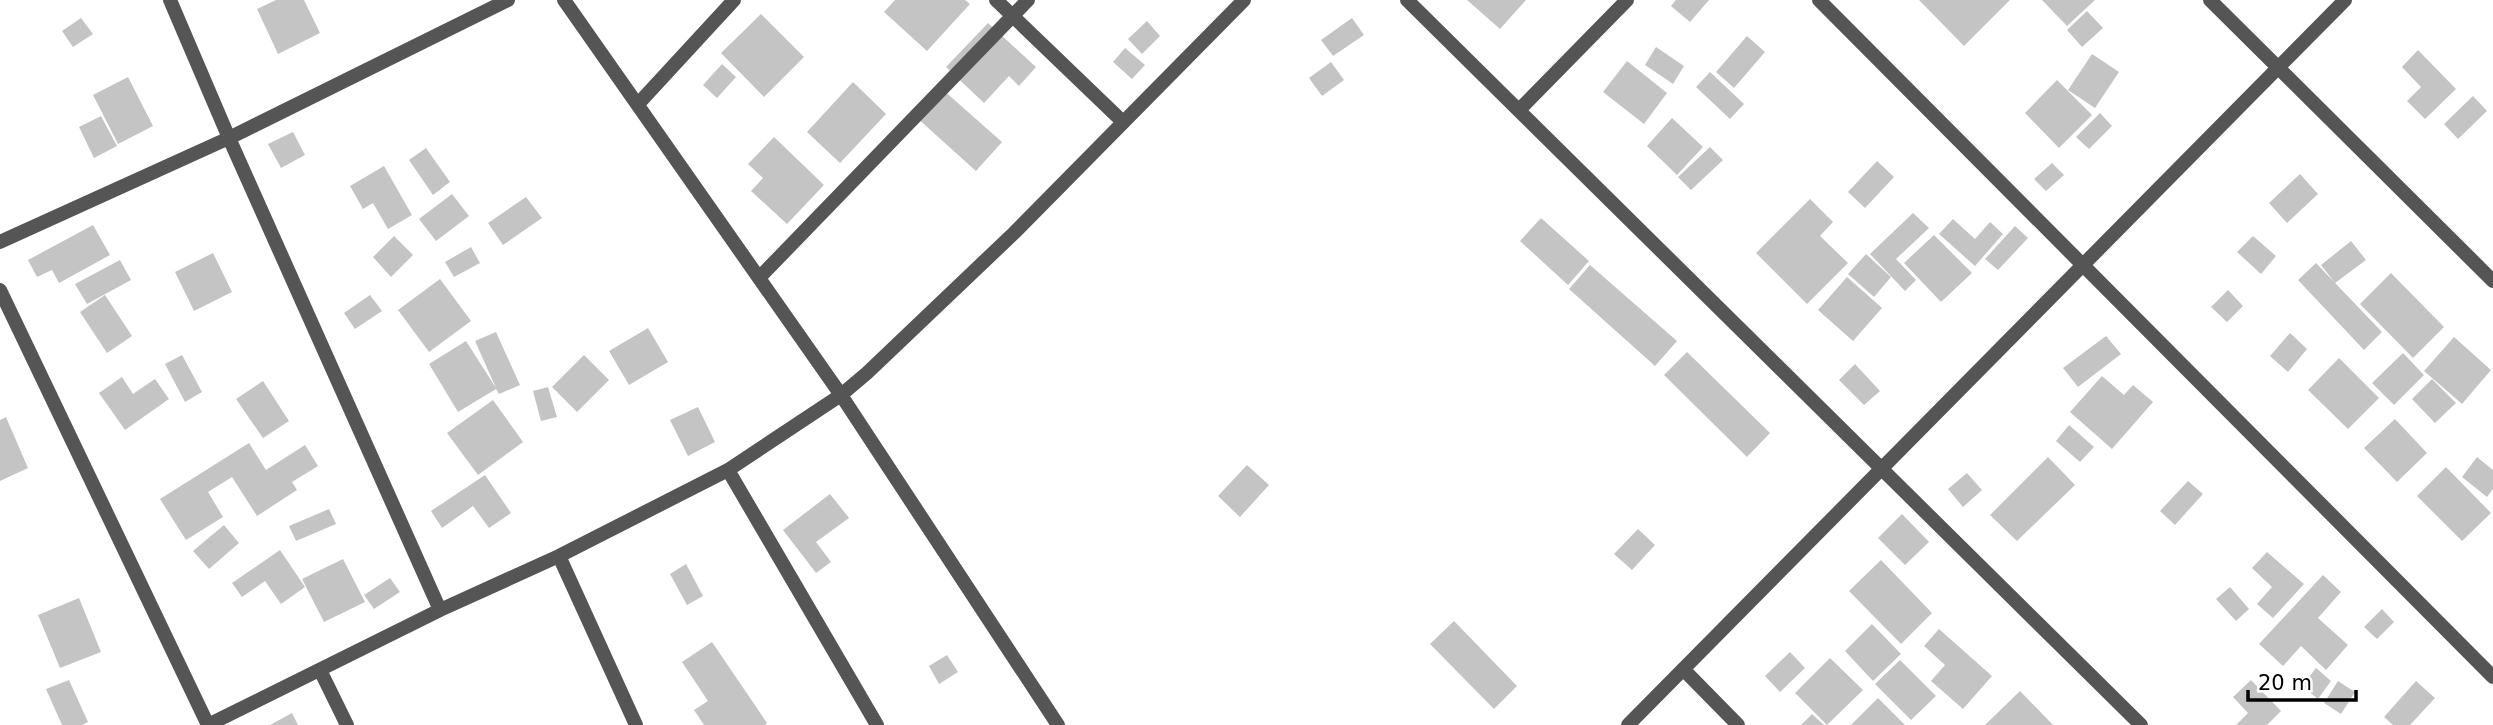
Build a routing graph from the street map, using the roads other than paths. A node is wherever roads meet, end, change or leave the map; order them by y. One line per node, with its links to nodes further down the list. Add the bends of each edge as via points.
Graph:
1 (170, 0): 18 (street)
2 (508, 0): 18 (street)
3 (564, 0): 15 (street)
4 (734, 0): 15 (street)
5 (996, 0): 13 (street)
6 (1028, 0): 13 (street)
7 (1244, 0): 17 (street)
8 (1407, 0): 16 (street)
9 (1627, 0): 16 (street)
10 (1819, 0): 20 (street)
11 (2210, 0): 14 (street)
12 (2345, 0): 14 (street)
13 (1014, 15): 17 (street); 21 (street)
14 (2278, 68): 20 (street); 22 (street)
15 (639, 103): 21 (street)
16 (1519, 110): 25 (street)
17 (1123, 122): 24 (street, via 1014,233)
18 (229, 138): 19 (street); 28 (street)
19 (0, 242)
20 (2083, 264): 25 (street); 31 (street)
21 (759, 278): 24 (street)
22 (2493, 281)
23 (0, 289): 32 (street)
24 (841, 395): 26 (street); 36 (street)
25 (1881, 468): 29 (street); 39 (street)
26 (728, 470): 27 (street); 35 (street)
27 (559, 556): 28 (street); 34 (street)
28 (440, 611): 30 (street)
29 (1683, 669): 37 (street); 38 (street)
30 (320, 670): 32 (street); 33 (street)
31 (2493, 677)
32 (208, 725)
33 (347, 725)
34 (636, 725)
35 (877, 725)
36 (1058, 725)
37 (1628, 725)
38 (1738, 725)
39 (2141, 725)

